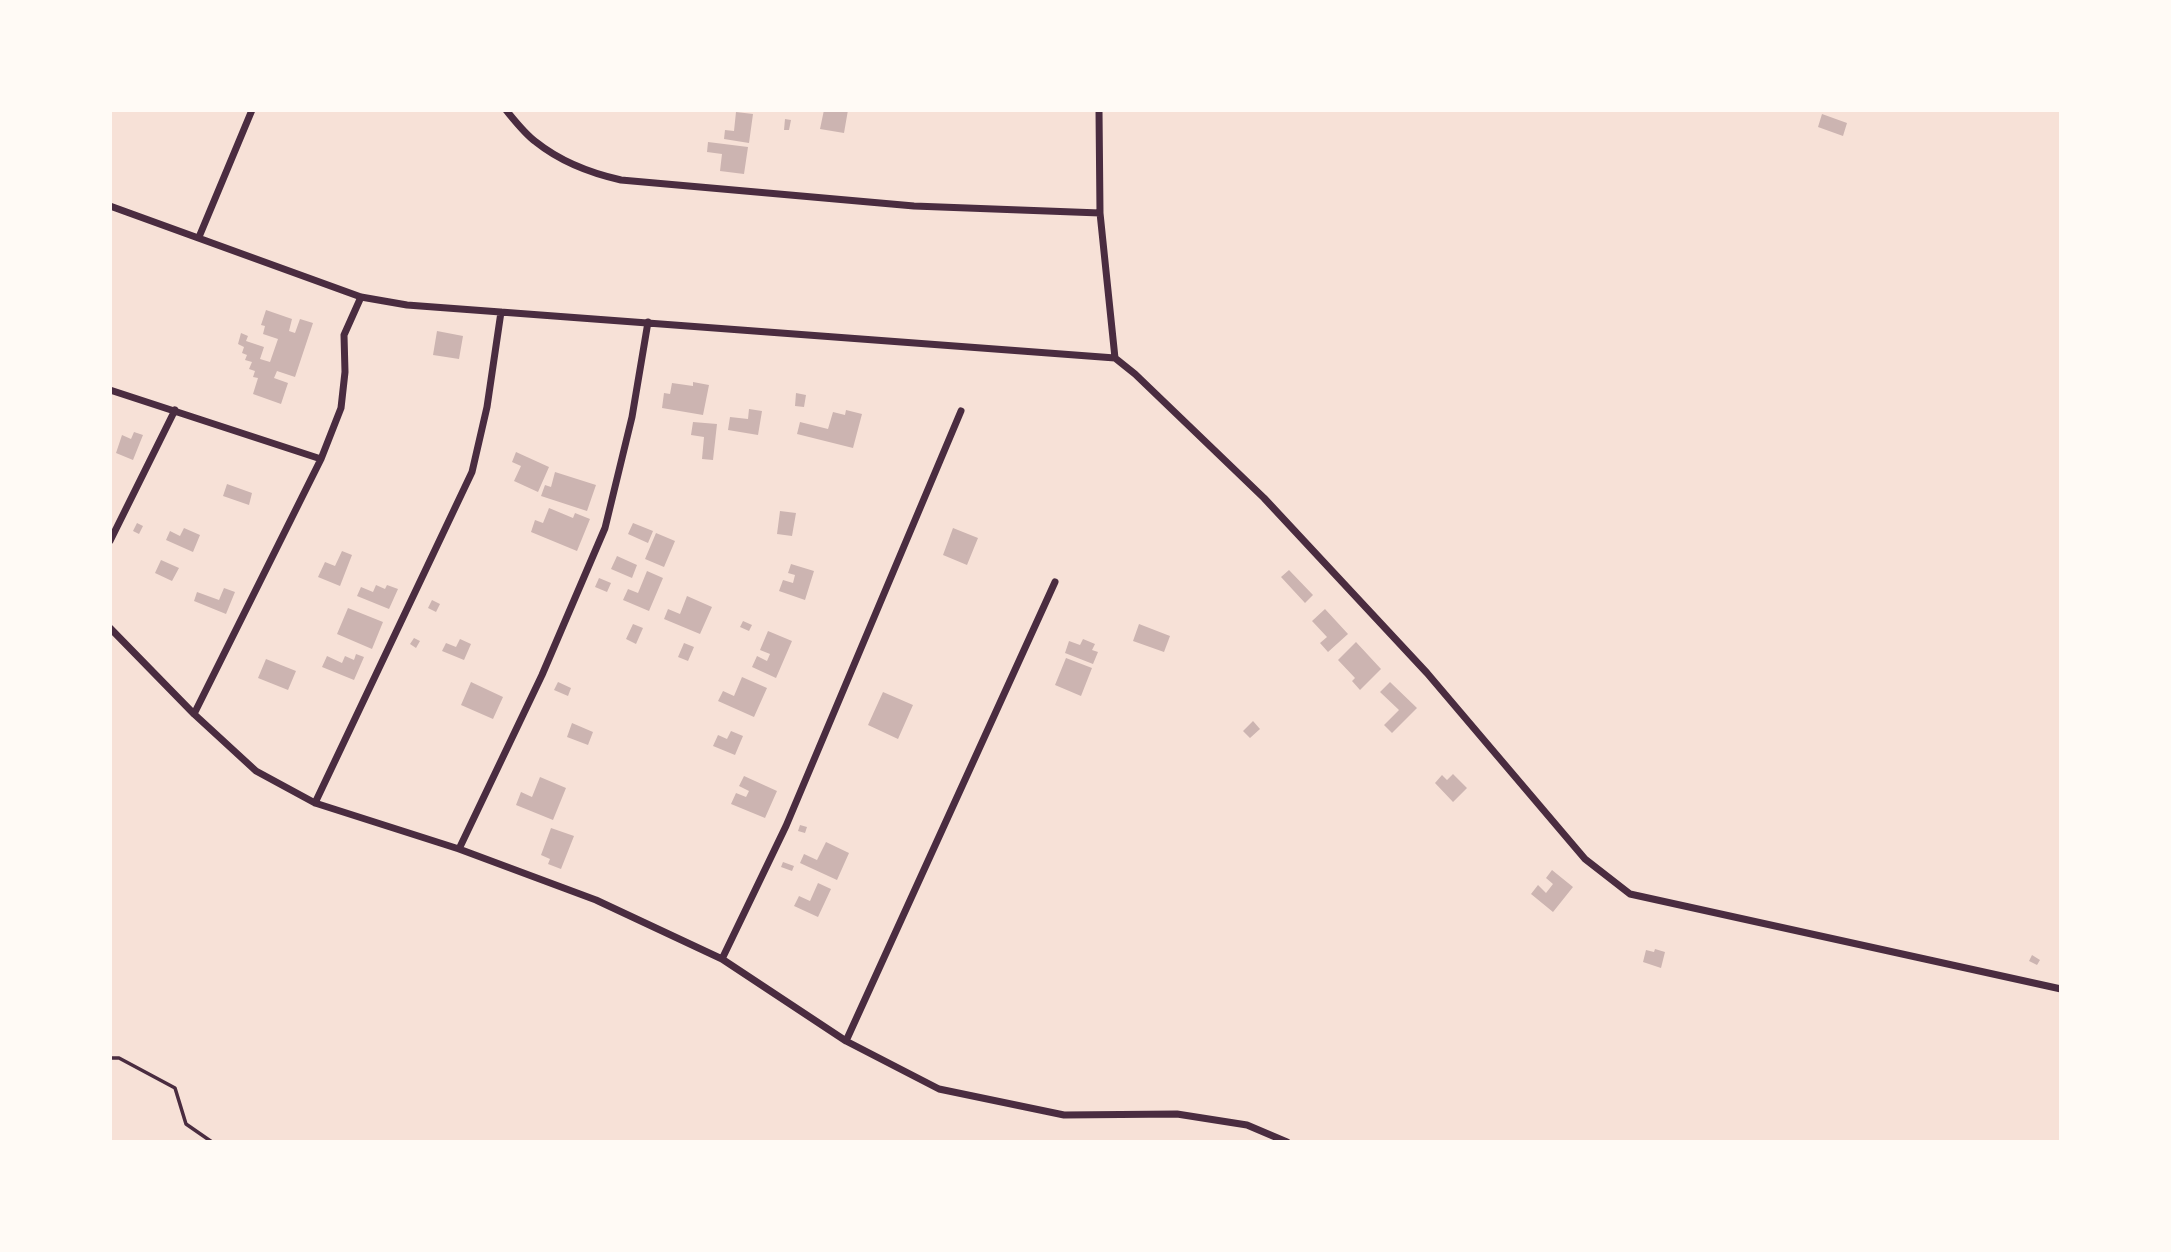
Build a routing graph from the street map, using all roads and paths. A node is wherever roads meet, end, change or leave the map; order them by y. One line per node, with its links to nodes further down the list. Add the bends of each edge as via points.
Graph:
1 (252, 110): 6 (street)
2 (506, 110): 5 (street, via 535,142 561,158 590,173 621,180 914,205)
3 (1099, 110): 5 (street)
4 (110, 206): 6 (street)
5 (1100, 214): 10 (street)
6 (199, 237): 7 (street)
7 (361, 297): 8 (street); 14 (street, via 344,335 341,408)
8 (500, 312): 9 (street); 19 (street, via 487,407 472,471)
9 (648, 322): 10 (street); 20 (street, via 632,416 605,528 542,675)
10 (1115, 358): 22 (street, via 1264,498 1427,673 1585,859 1630,894)
11 (110, 390): 12 (street)
12 (175, 410): 14 (street); 15 (street)
13 (961, 411): 21 (street, via 786,826)
14 (321, 459): 18 (street)
15 (110, 541)
16 (1055, 582): 23 (street)
17 (110, 628): 18 (street)
18 (194, 714): 19 (street, via 256,771)
19 (316, 803): 20 (street)
20 (459, 849): 21 (street, via 596,900)
21 (722, 959): 23 (street)
22 (2061, 989)
23 (846, 1041): 26 (street, via 939,1089 1064,1115 1177,1114 1212,1119 1247,1125)
24 (110, 1058): 25 (path, via 119,1058 175,1088 186,1124)
25 (212, 1142)
26 (1287, 1142)

